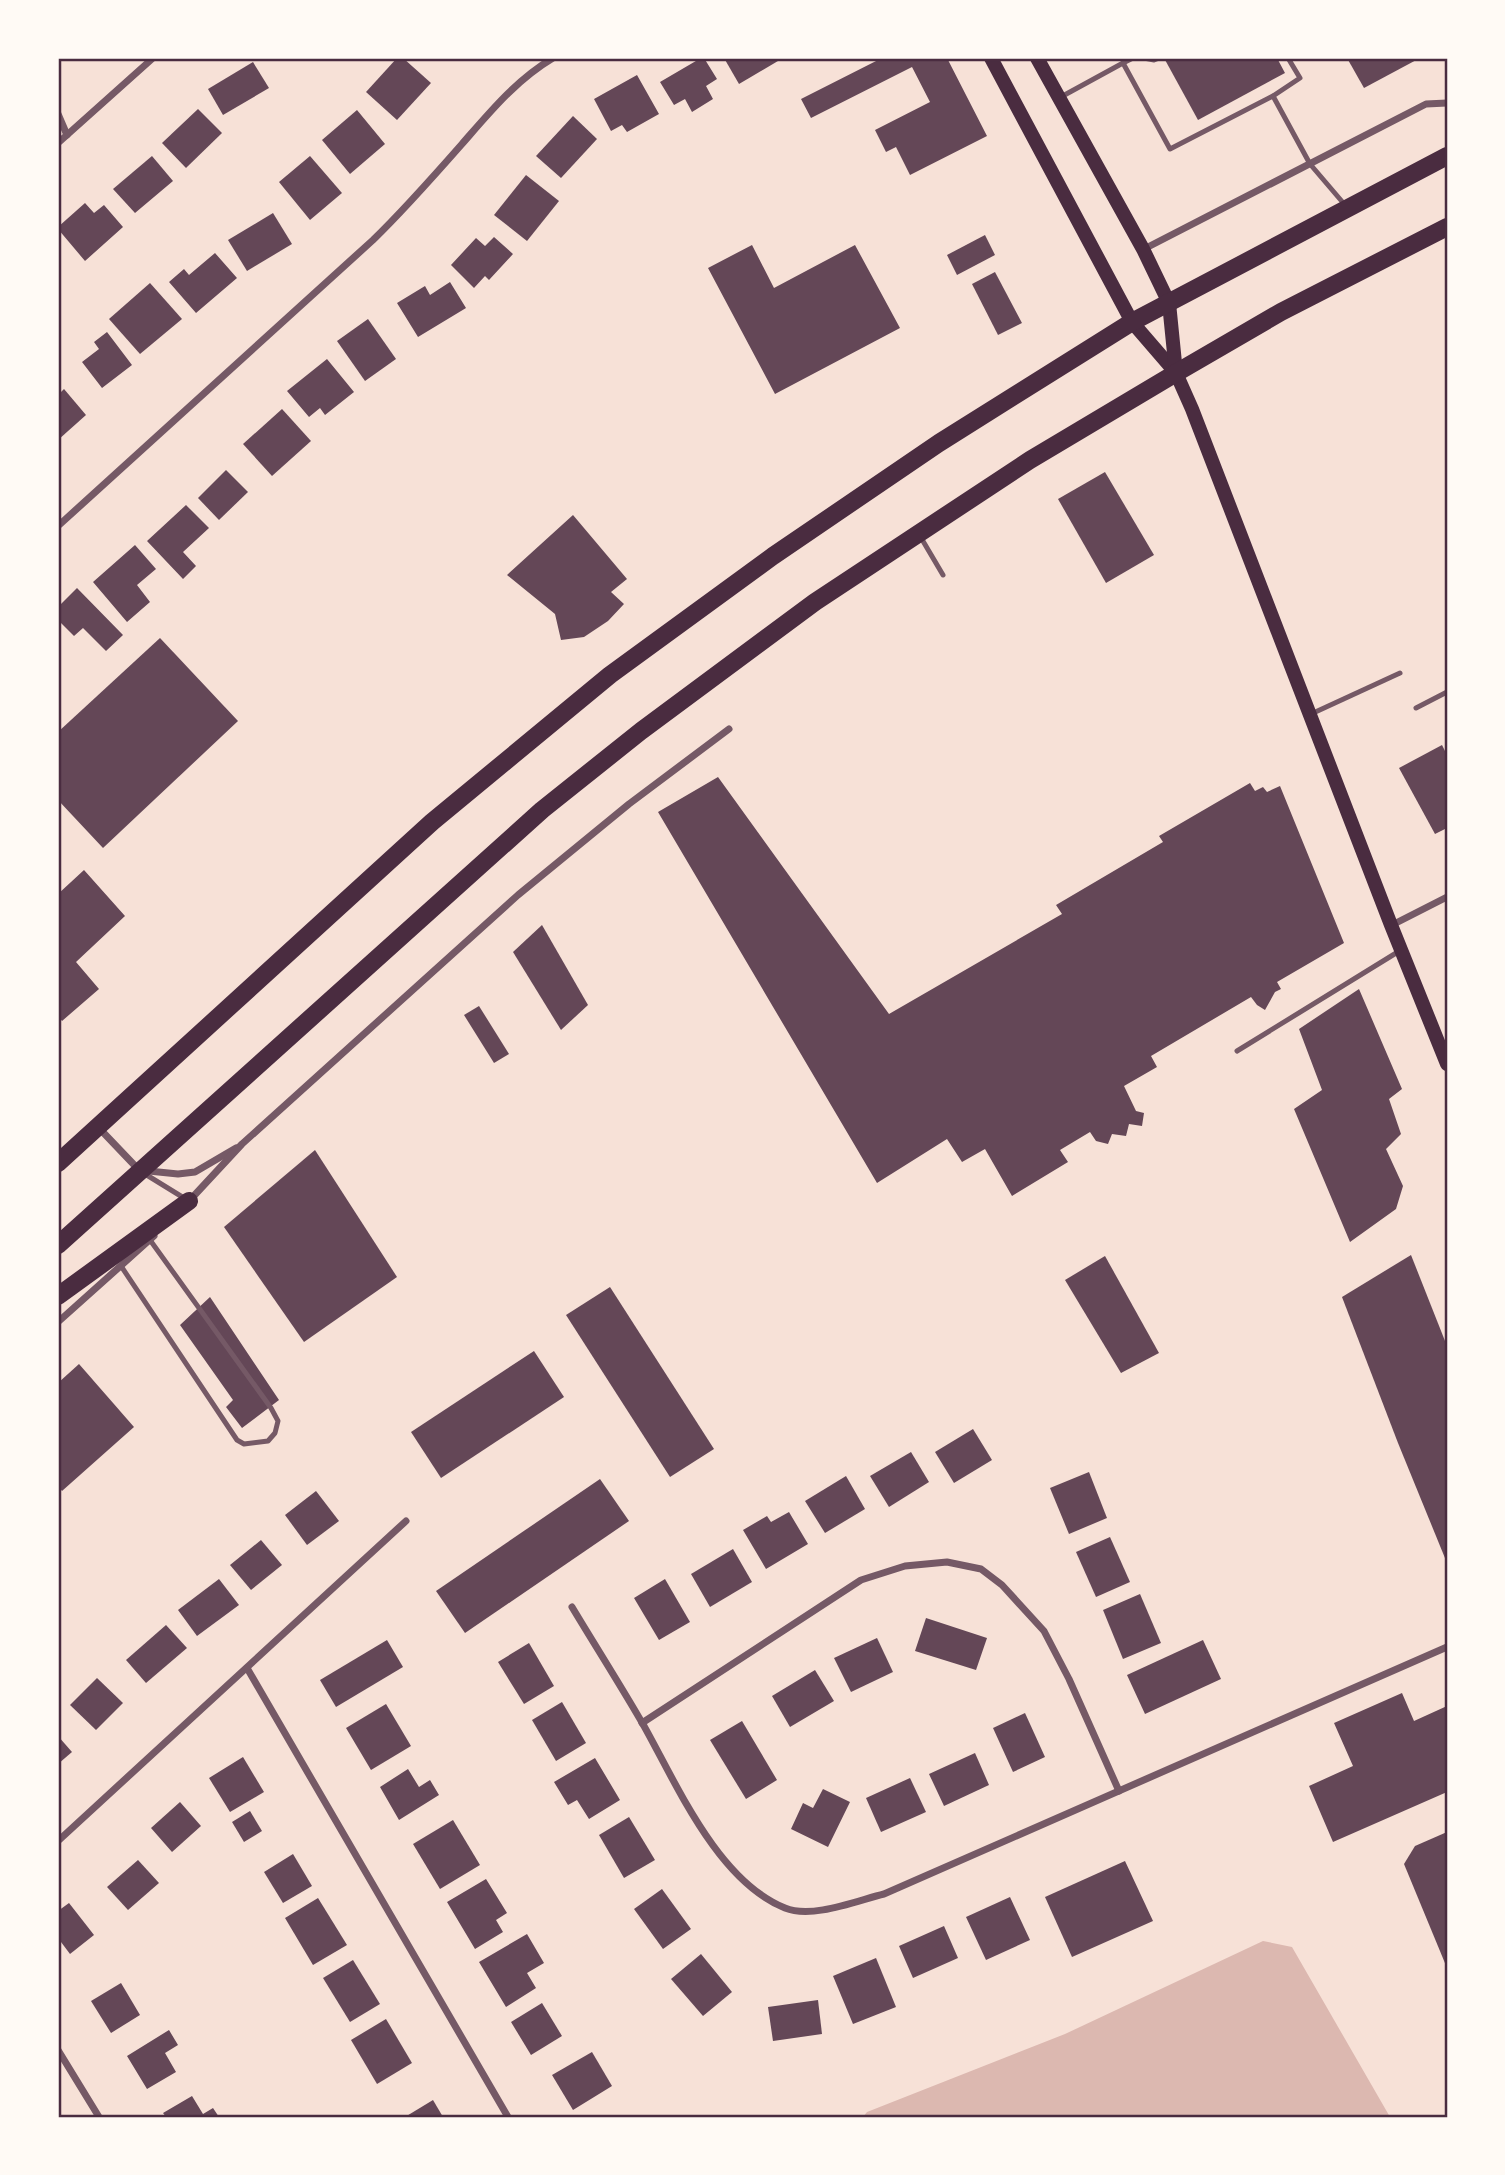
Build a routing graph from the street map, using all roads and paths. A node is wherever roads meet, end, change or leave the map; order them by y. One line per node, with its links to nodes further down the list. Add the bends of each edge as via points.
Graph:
1 (153, 58): 14 (street)
2 (553, 58): 24 (street, via 506,93 373,240)
3 (991, 58): 22 (main road)
4 (1037, 58): 11 (main road)
5 (1133, 58): 9 (lane)
6 (1144, 58): 7 (lane)
7 (1159, 58)
8 (1288, 58): 10 (lane, via 1300,78)
9 (1124, 63): 10 (lane, via 1170,149); 11 (lane)
10 (1273, 96): 17 (lane)
11 (1058, 99): 20 (main road)
12 (1447, 103): 17 (street, via 1426,104)
13 (58, 114): 14 (street)
14 (67, 135): 15 (street)
15 (58, 144)
16 (1447, 156): 18 (main road)
17 (1310, 164): 18 (lane); 20 (street)
18 (1347, 207): 21 (main road)
19 (1447, 227): 23 (main road, via 1281,312)
20 (1143, 249): 21 (main road)
21 (1169, 303): 22 (main road); 23 (main road)
22 (1132, 322): 23 (main road); 37 (main road, via 939,443 610,675 432,822)
23 (1176, 373): 25 (main road, via 1030,460); 30 (main road)
24 (58, 526)
25 (919, 534): 26 (lane); 40 (main road, via 804,610 542,810)
26 (943, 575)
27 (1400, 673): 30 (lane)
28 (1447, 692): 29 (lane)
29 (1416, 708)
30 (1311, 714): 33 (main road)
31 (729, 729): 38 (street, via 518,895)
32 (1447, 897): 33 (street)
33 (1391, 925): 34 (main road)
34 (1401, 950): 35 (lane); 36 (main road)
35 (1237, 1051)
36 (1447, 1064)
37 (97, 1126): 39 (main road); 40 (street)
38 (242, 1144): 40 (street, via 195,1172); 41 (street)
39 (58, 1163)
40 (139, 1170): 41 (lane); 43 (main road)
41 (188, 1201): 42 (street); 45 (main road)
42 (150, 1240): 44 (street); 44 (lane, via 271,1408 278,1421 268,1441 244,1444 237,1440)
43 (58, 1245)
44 (121, 1266): 46 (street)
45 (58, 1296)
46 (58, 1322)
47 (406, 1521): 50 (street)
48 (572, 1607): 51 (street)
49 (1447, 1647): 52 (street)
50 (247, 1668): 53 (street); 56 (street)
51 (642, 1723): 52 (street, via 706,1837 743,1879 787,1909 810,1912 884,1894); 52 (street, via 861,1580 905,1566 947,1562 981,1569 1044,1631)
52 (1119, 1791)
53 (58, 1841)
54 (58, 2050): 55 (street)
55 (99, 2117)
56 (508, 2117)

